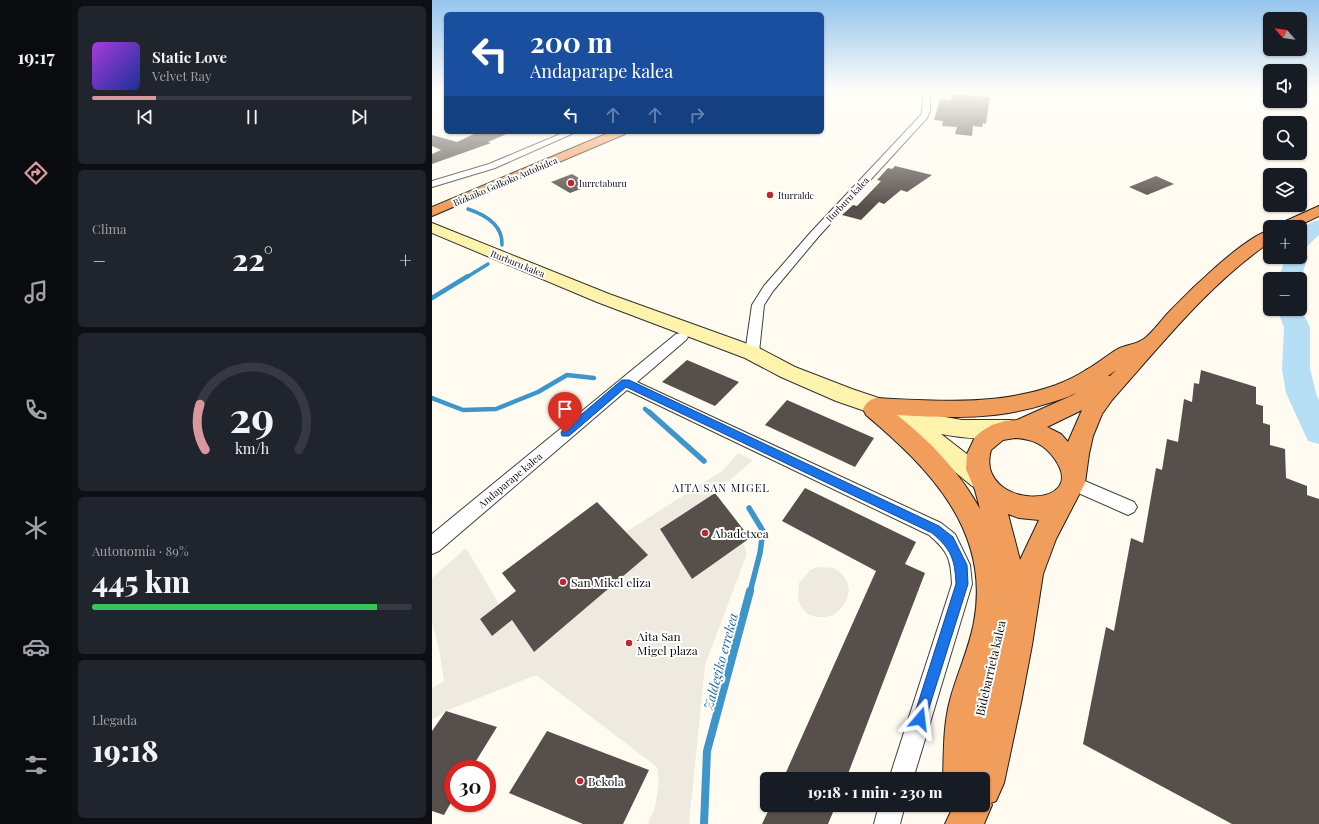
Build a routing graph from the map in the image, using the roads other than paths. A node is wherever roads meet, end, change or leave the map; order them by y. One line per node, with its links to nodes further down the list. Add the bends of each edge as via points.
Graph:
1 (912, 129): 16 (street, Iturburu kalea, via 768,289 758,305)
2 (567, 134): 5 (street, via 492,166)
3 (598, 134): 6 (highway, Bizkaiko Golkoko Autobidea)
4 (617, 134): 6 (highway, Bizkaiko Golkoko Autobidea)
5 (432, 184)
6 (435, 207)
7 (1319, 210): 8 (highway)
8 (1298, 220)
9 (432, 228): 11 (street, Iturburu kalea)
10 (1263, 239): 14 (highway, via 1215,277)
11 (603, 298): 12 (street); 13 (street, via 640,319)
12 (636, 309): 13 (street, via 645,316 674,329); 15 (street)
13 (681, 337): 15 (street, via 693,336 719,345); 17 (street); 19 (street, Andaparape kalea)
14 (1149, 345): 20 (highway, via 1124,354 1093,376 1064,390 1026,402 952,410); 21 (highway, via 1081,401); 23 (highway, via 1094,408 1081,434)
15 (734, 346): 16 (street)
16 (752, 353): 17 (street); 18 (street)
17 (768, 368): 18 (street)
18 (788, 372): 20 (street)
19 (626, 383): 25 (street, Andaparape kalea); 26 (street, via 935,529 949,540 961,565 962,584)
20 (875, 408): 21 (street, via 922,422 962,429); 22 (street, via 920,432 951,454); 27 (highway, via 940,470 964,503 980,532 989,562 992,594 989,621 964,712)
21 (1015, 429): 22 (highway, via 996,433 985,440 978,452 977,465); 23 (highway, via 1035,432 1061,448 1070,460)
22 (984, 483): 23 (highway, via 998,497 1012,505 1027,509 1056,504); 28 (highway, Bidebarrieta kalea, via 1005,551 1008,574 1000,634)
23 (1071, 484): 24 (street); 29 (highway, via 1041,543 1029,575 1016,655)
24 (1128, 508)
25 (432, 545)
26 (903, 772)
27 (960, 772)
28 (967, 772)
29 (989, 772)
30 (890, 812): 34 (street)
31 (959, 812): 35 (highway)
32 (961, 812): 35 (highway)
33 (970, 812): 36 (highway)
34 (886, 824)
35 (958, 824)
36 (964, 824)

